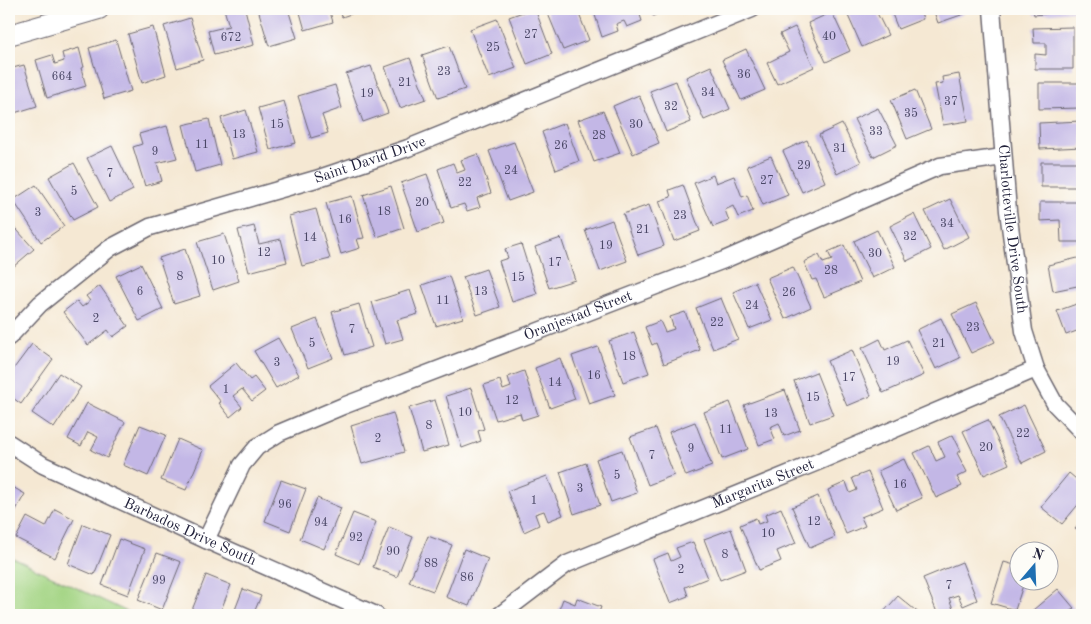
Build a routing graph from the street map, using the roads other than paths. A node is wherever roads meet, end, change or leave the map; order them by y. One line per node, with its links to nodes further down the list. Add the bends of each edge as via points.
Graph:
1 (99, 9): 4 (street)
2 (752, 9): 6 (street, Saint David Drive, via 408,148 316,179 150,227 110,248 40,304)
3 (992, 9): 5 (street, Charlotteville Drive South)
4 (9, 35)
5 (1003, 157): 7 (street, Charlotteville Drive South, via 1024,331); 10 (street, Oranjestad Street, via 940,166 724,260 279,433 257,447 242,465)
6 (9, 337)
7 (1036, 369): 8 (street, Charlotteville Drive South, via 1055,404); 12 (street, Margarita Street, via 567,564)
8 (1082, 432)
9 (9, 443): 10 (street, Barbados Drive South, via 43,465)
10 (206, 540): 11 (street, Barbados Drive South)
11 (376, 615)
12 (500, 615)

